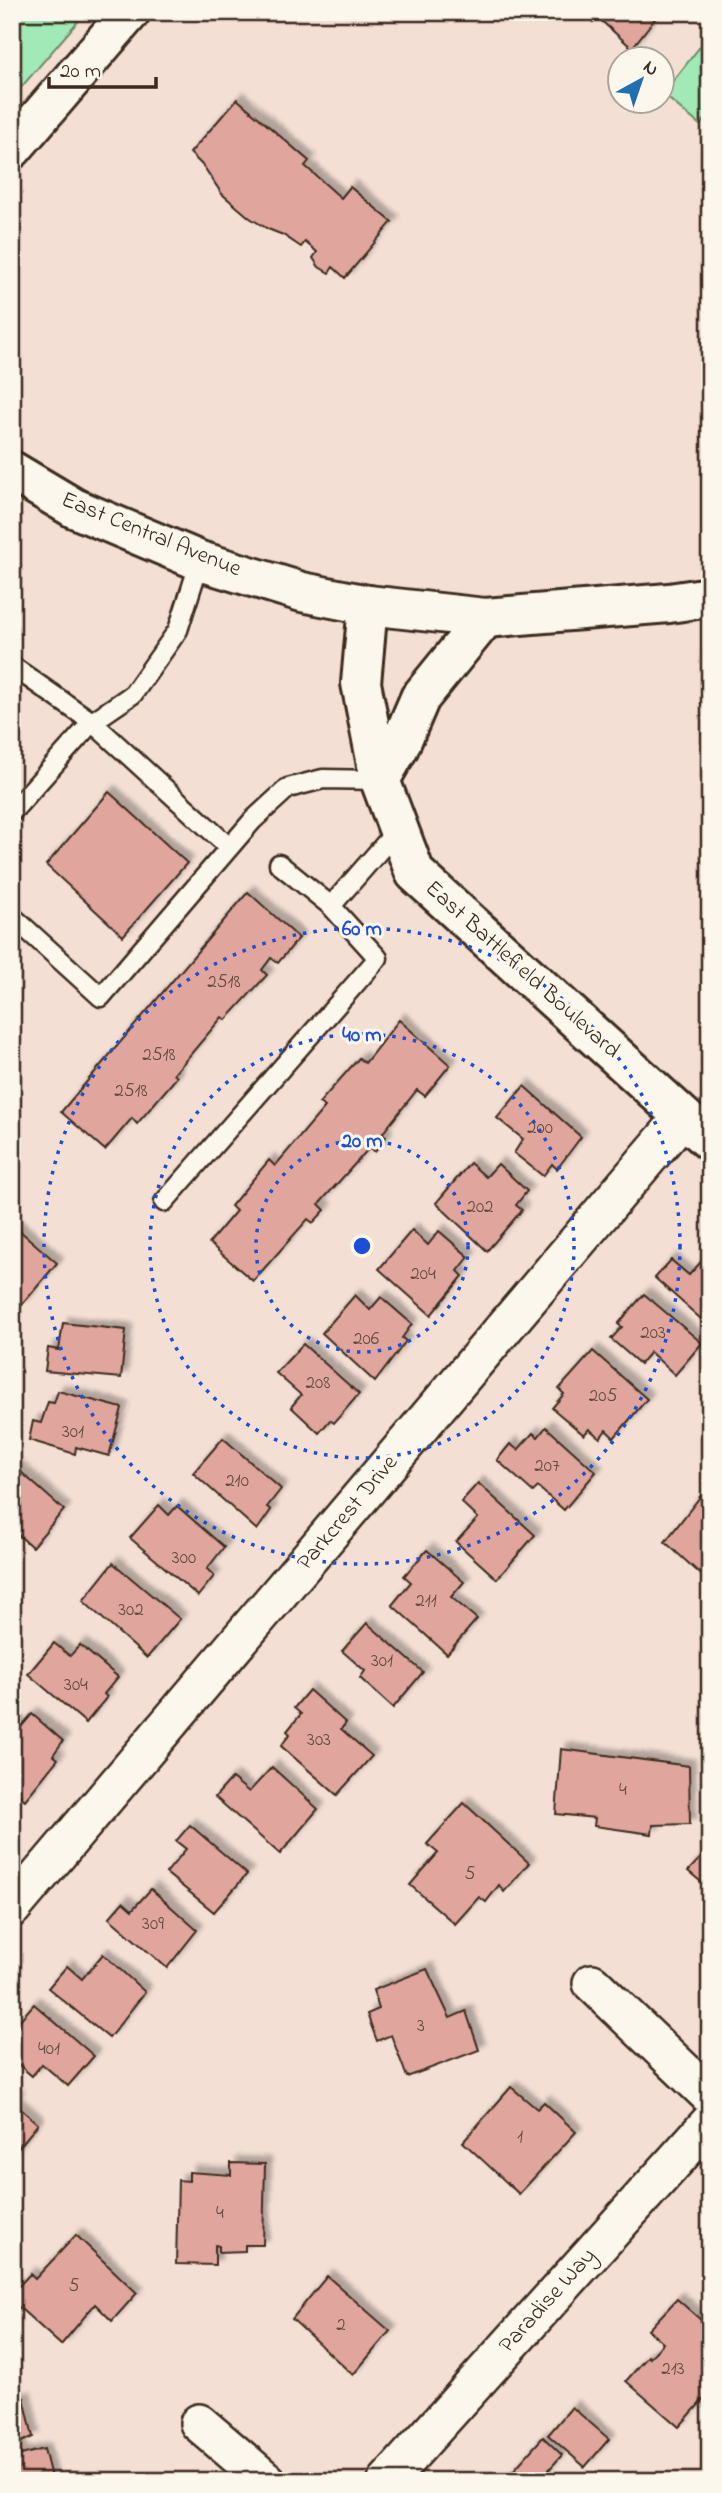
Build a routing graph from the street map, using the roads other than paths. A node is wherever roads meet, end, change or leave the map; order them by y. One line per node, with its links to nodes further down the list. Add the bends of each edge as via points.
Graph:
1 (130, 12): 2 (street)
2 (12, 149)
3 (12, 471): 4 (street, East Central Avenue, via 74,508)
4 (200, 561): 6 (street, East Central Avenue, via 302,593); 9 (lane, via 178,629 133,694)
5 (710, 597): 7 (street, East Central Avenue)
6 (368, 605): 7 (street, East Central Avenue); 10 (street, East Battlefield Boulevard, via 361,683)
7 (485, 618): 10 (street, via 420,698)
8 (12, 666): 9 (lane)
9 (92, 722): 11 (lane); 13 (lane)
10 (380, 780): 12 (street, East Battlefield Boulevard); 13 (lane, via 323,779 288,788)
11 (12, 812)
12 (398, 829): 15 (lane); 17 (street, East Battlefield Boulevard, via 415,873)
13 (229, 848): 16 (lane, via 101,997)
14 (279, 864): 15 (lane)
15 (331, 906): 18 (lane, via 377,958)
16 (12, 916)
17 (697, 1129): 19 (street, Parkcrest Drive)
18 (164, 1202)
19 (12, 1908)
20 (592, 1983): 21 (street)
21 (710, 2096)
22 (710, 2122): 25 (street, Paradise Way)
23 (199, 2423): 24 (street)
24 (267, 2481)
25 (387, 2481)

